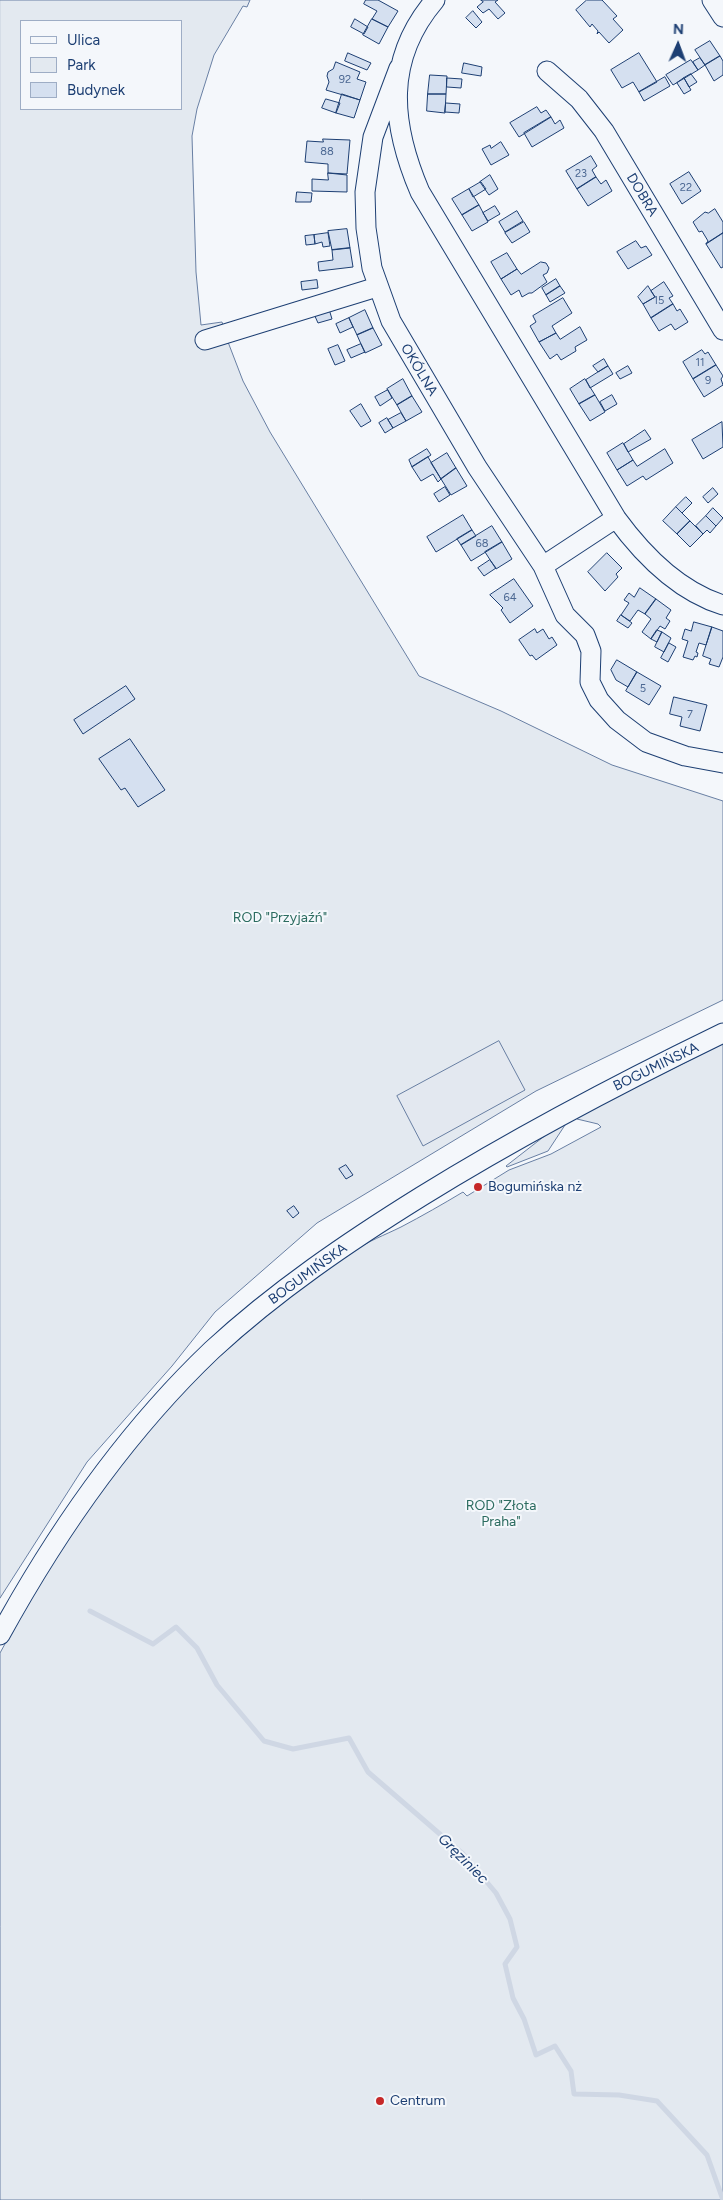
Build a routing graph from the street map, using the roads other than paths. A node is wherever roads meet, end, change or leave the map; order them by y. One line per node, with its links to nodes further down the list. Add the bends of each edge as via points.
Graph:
1 (435, 0): 4 (street, OKÓLNA, via 414,32)
2 (712, 0): 3 (street)
3 (723, 17)
4 (399, 68): 6 (street, OKÓLNA, via 369,151 366,177 366,228); 9 (street, OKÓLNA, via 400,132 420,192)
5 (547, 71): 7 (street, DOBRA, via 579,99 604,131)
6 (377, 287): 8 (street); 10 (street, OKÓLNA, via 402,342 477,467)
7 (723, 330)
8 (205, 340)
9 (616, 518): 10 (street); 11 (street, OKÓLNA, via 636,544 667,574 690,590)
10 (543, 566): 12 (street, OKÓLNA, via 565,615 589,643 590,682 607,710 646,742 678,754)
11 (723, 605)
12 (723, 763)
13 (723, 1033): 14 (street, BOGUMIŃSKA, via 569,1111 453,1177 338,1250 286,1288 176,1387 116,1456 68,1523)
14 (0, 1635)

